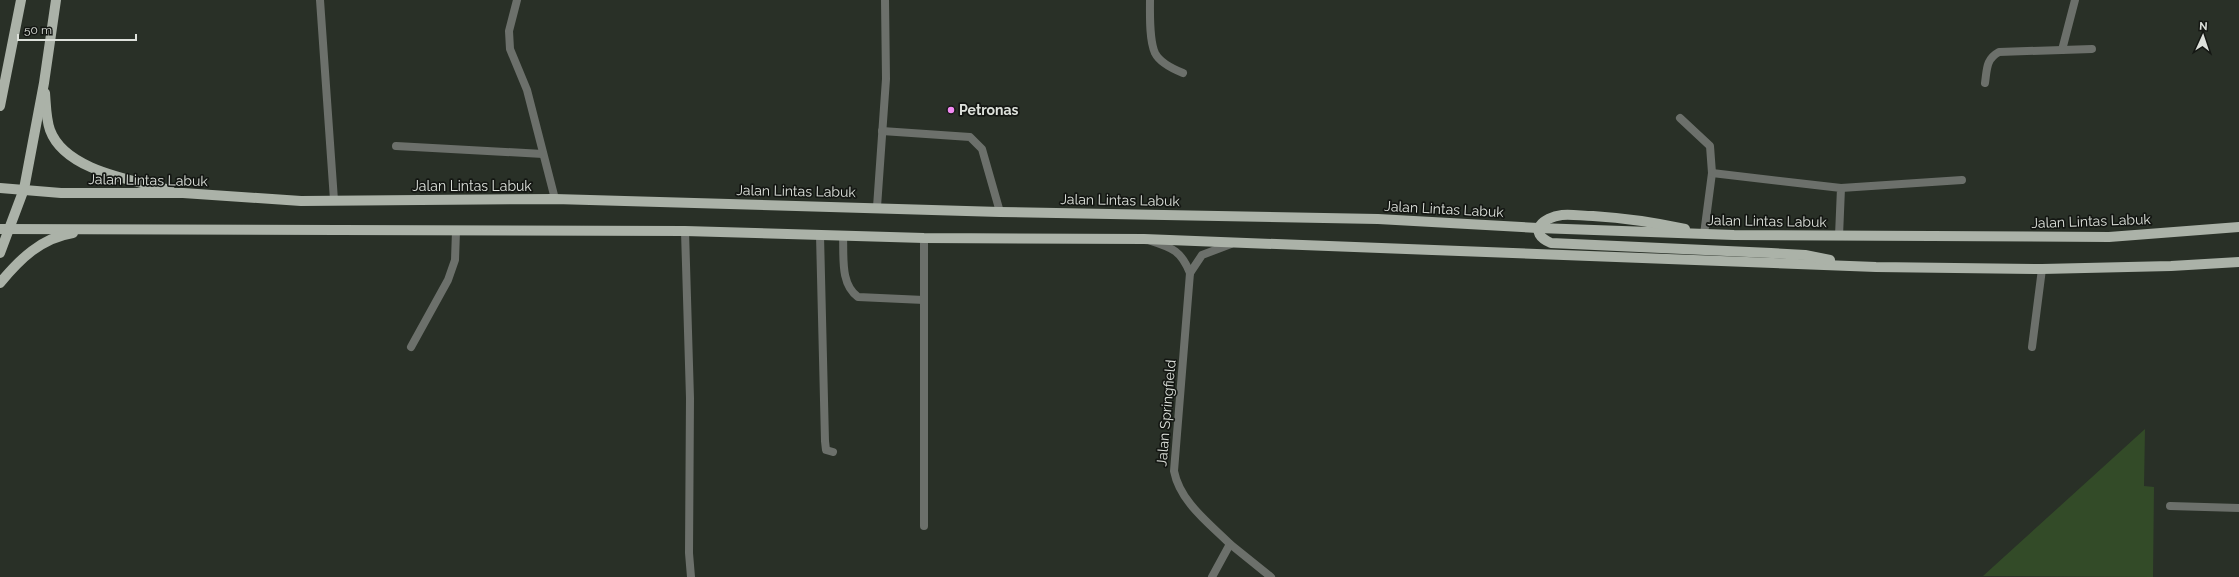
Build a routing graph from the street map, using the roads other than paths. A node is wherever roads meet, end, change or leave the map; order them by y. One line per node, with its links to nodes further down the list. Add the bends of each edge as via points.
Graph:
1 (21, 0): 13 (main road)
2 (56, 0): 11 (main road)
3 (320, 0): 25 (street)
4 (517, 0): 17 (street, via 510,31 510,50 527,90)
5 (885, 0): 15 (street, via 886,79)
6 (1150, 0): 10 (street, via 1150,25 1155,53 1169,67)
7 (2074, 0): 9 (street)
8 (2092, 49): 9 (street)
9 (2062, 50): 12 (street, via 1999,52 1992,55 1988,61)
10 (1183, 73)
11 (44, 83): 22 (main road); 23 (main road, via 50,130 68,154 98,170)
12 (1985, 83)
13 (0, 105)
14 (1680, 118): 18 (street, via 1710,146)
15 (882, 131): 26 (street); 27 (street, via 970,137 982,149)
16 (396, 146): 17 (street)
17 (544, 154): 24 (street)
18 (1712, 173): 21 (street); 34 (street)
19 (1962, 180): 21 (street)
20 (0, 188): 22 (main road, Jalan Lintas Labuk)
21 (1841, 188): 37 (street)
22 (24, 190): 23 (main road, Jalan Lintas Labuk, via 61,193); 30 (main road)
23 (183, 193): 25 (main road, Jalan Lintas Labuk, via 300,201)
24 (555, 199): 25 (main road, Jalan Lintas Labuk); 26 (main road, Jalan Lintas Labuk)
25 (334, 200)
26 (876, 207): 27 (main road, Jalan Lintas Labuk)
27 (1000, 212): 29 (main road, Jalan Lintas Labuk, via 1378,219)
28 (2239, 227): 37 (main road, Jalan Lintas Labuk, via 2110,237)
29 (1538, 228): 34 (main road, Jalan Lintas Labuk); 34 (main road, via 1548,217 1562,215 1636,218); 43 (main road, via 1543,239 1551,242 1805,255)
30 (5, 229): 31 (main road); 41 (main road)
31 (99, 229): 32 (main road); 46 (main road, via 68,234 43,243 26,254)
32 (456, 230): 33 (main road); 48 (street, via 453,267)
33 (685, 232): 35 (main road); 55 (street, via 690,398)
34 (1704, 234): 37 (main road, Jalan Lintas Labuk)
35 (820, 235): 36 (main road); 50 (street, via 825,441 826,450)
36 (843, 236): 38 (main road); 47 (street, via 846,282 850,292 858,297)
37 (1839, 236)
38 (924, 238): 39 (main road); 47 (street)
39 (1144, 239): 40 (main road); 45 (street, via 1172,248 1185,260)
40 (1237, 242): 43 (main road); 45 (street, Jalan Springfield, via 1202,255)
41 (0, 253)
42 (2239, 262): 44 (main road)
43 (1876, 267): 44 (main road)
44 (2042, 269): 49 (street)
45 (1190, 273): 54 (street, Jalan Springfield, via 1174,471 1176,482 1189,502)
46 (0, 284)
47 (924, 300): 53 (street)
48 (411, 347)
49 (2032, 348)
50 (833, 452)
51 (2170, 506): 52 (street)
52 (2239, 508)
53 (924, 526)
54 (1230, 544): 56 (street); 57 (street, Jalan Springfield)
55 (691, 577)
56 (1212, 577)
57 (1271, 577)

